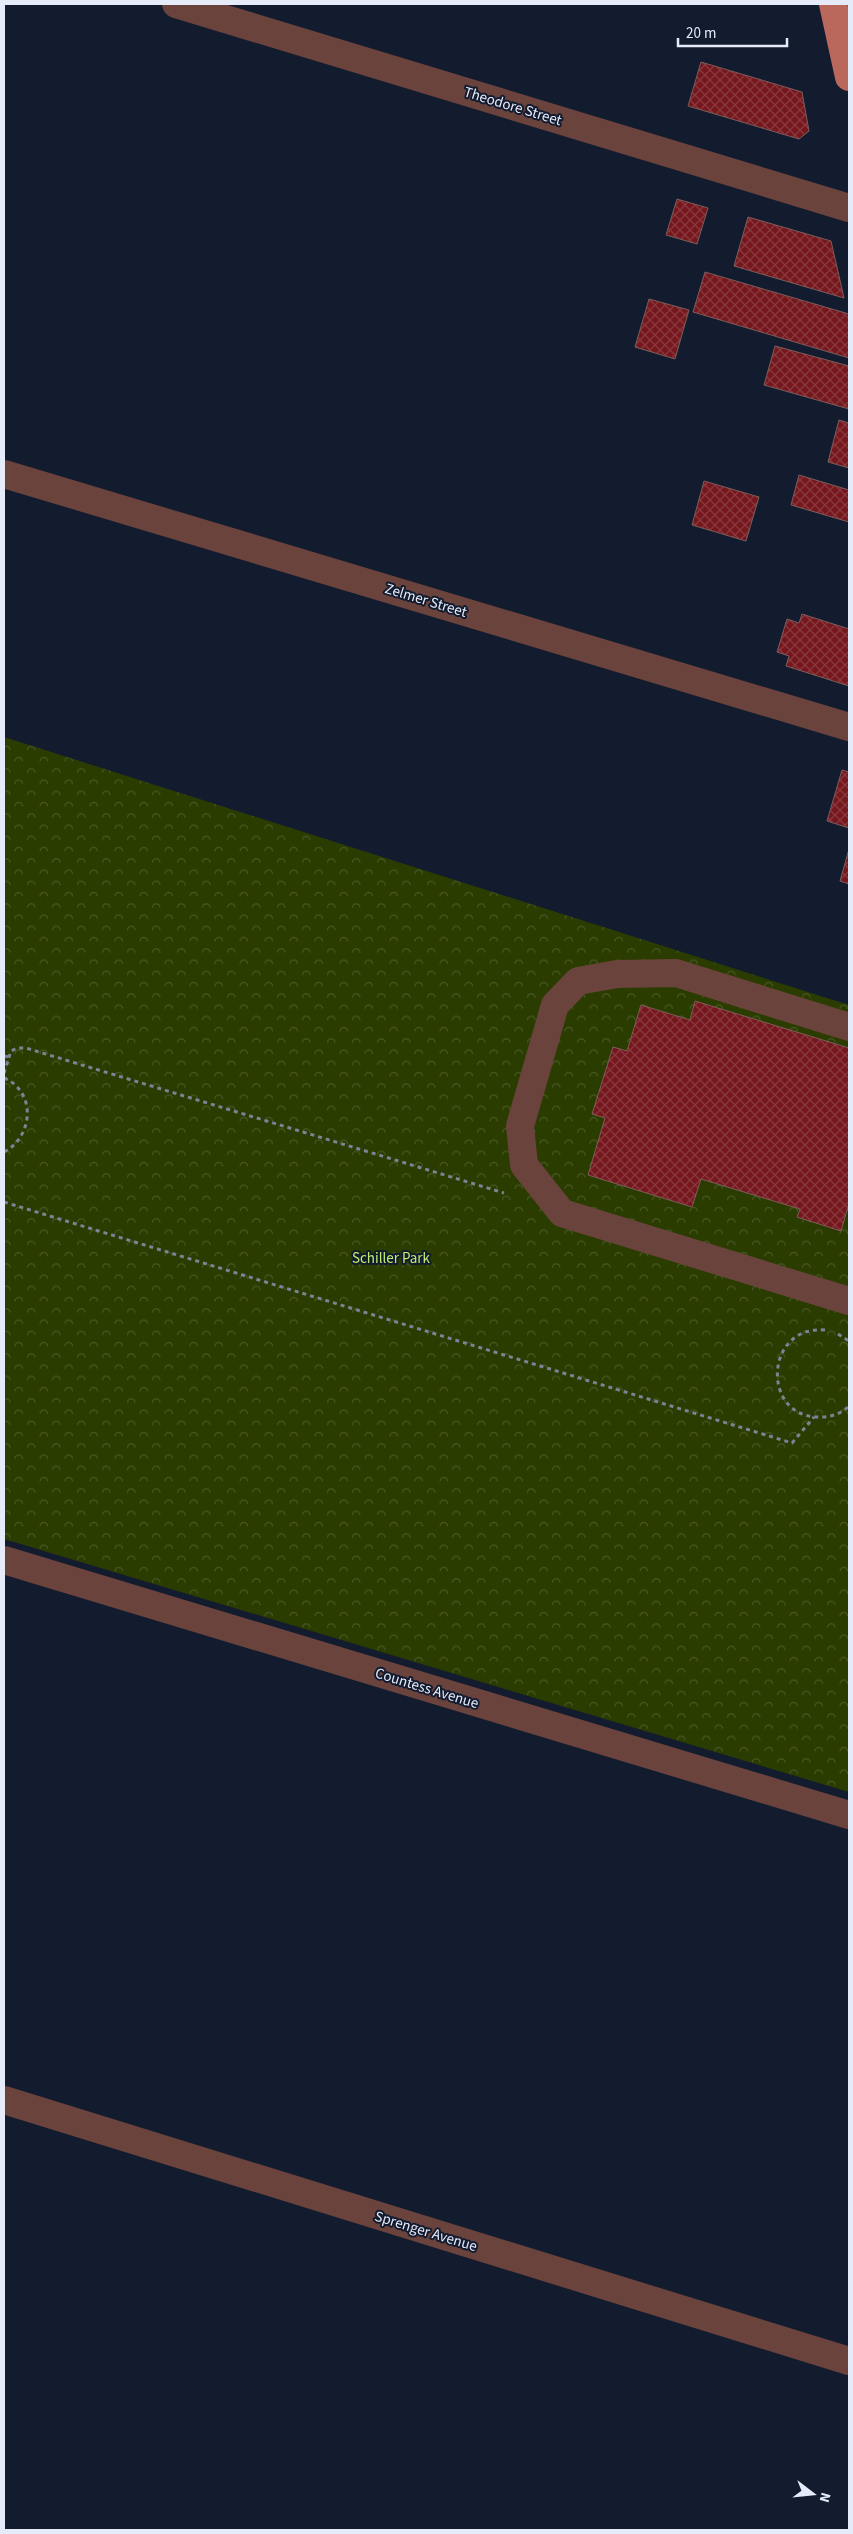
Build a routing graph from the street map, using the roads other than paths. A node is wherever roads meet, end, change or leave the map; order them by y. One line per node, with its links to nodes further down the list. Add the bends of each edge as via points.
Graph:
1 (176, 4): 5 (street, Theodore Street)
2 (833, 4): 3 (main road)
3 (846, 48): 4 (main road)
4 (849, 77)
5 (849, 208)
6 (4, 474): 7 (street, Zelmer Street)
7 (849, 727)
8 (849, 1026): 9 (street, via 676,973 617,974 578,981 555,1005 520,1126 524,1165 562,1213)
9 (849, 1301)
10 (4, 1560): 11 (street, Countess Avenue)
11 (849, 1815)
12 (4, 2100): 13 (street, Sprenger Avenue)
13 (849, 2361)

